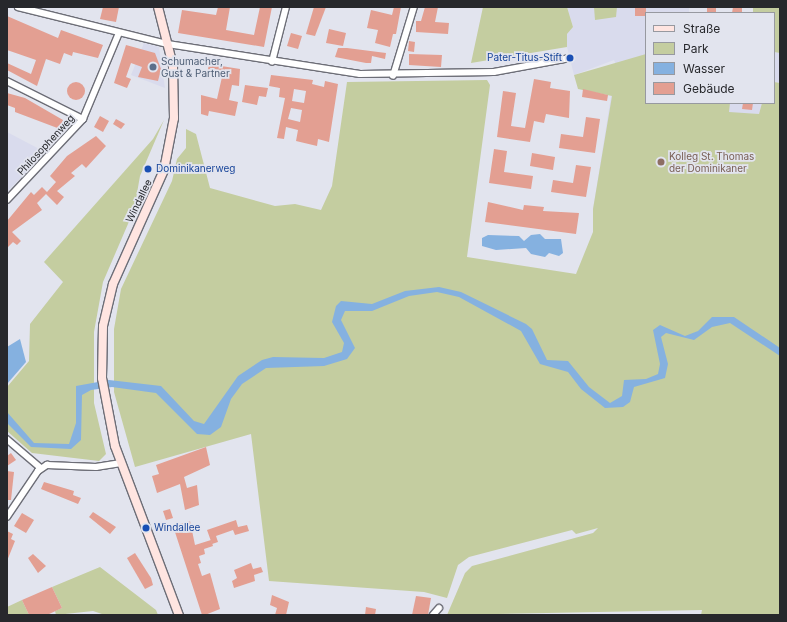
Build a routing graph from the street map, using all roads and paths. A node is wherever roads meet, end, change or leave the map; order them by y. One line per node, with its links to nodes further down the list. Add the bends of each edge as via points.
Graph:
1 (18, 7): 5 (street)
2 (158, 7): 6 (main road, Windallee)
3 (286, 7): 8 (street)
4 (414, 7): 9 (street)
5 (119, 33): 6 (street); 11 (street, Philosophenweg)
6 (168, 44): 8 (street); 14 (main road, Windallee, via 174,90 170,147 164,170 113,284 103,326 103,392)
7 (570, 58): 9 (street, via 494,72)
8 (272, 62): 9 (street)
9 (393, 76)
10 (7, 81): 11 (street)
11 (83, 119): 12 (street, Philosophenweg)
12 (7, 200)
13 (7, 439): 15 (street)
14 (121, 463): 15 (street, via 96,467 55,463); 18 (main road, Windallee)
15 (41, 468): 16 (street)
16 (7, 517)
17 (439, 608): 19 (street)
18 (179, 615)
19 (433, 615)

